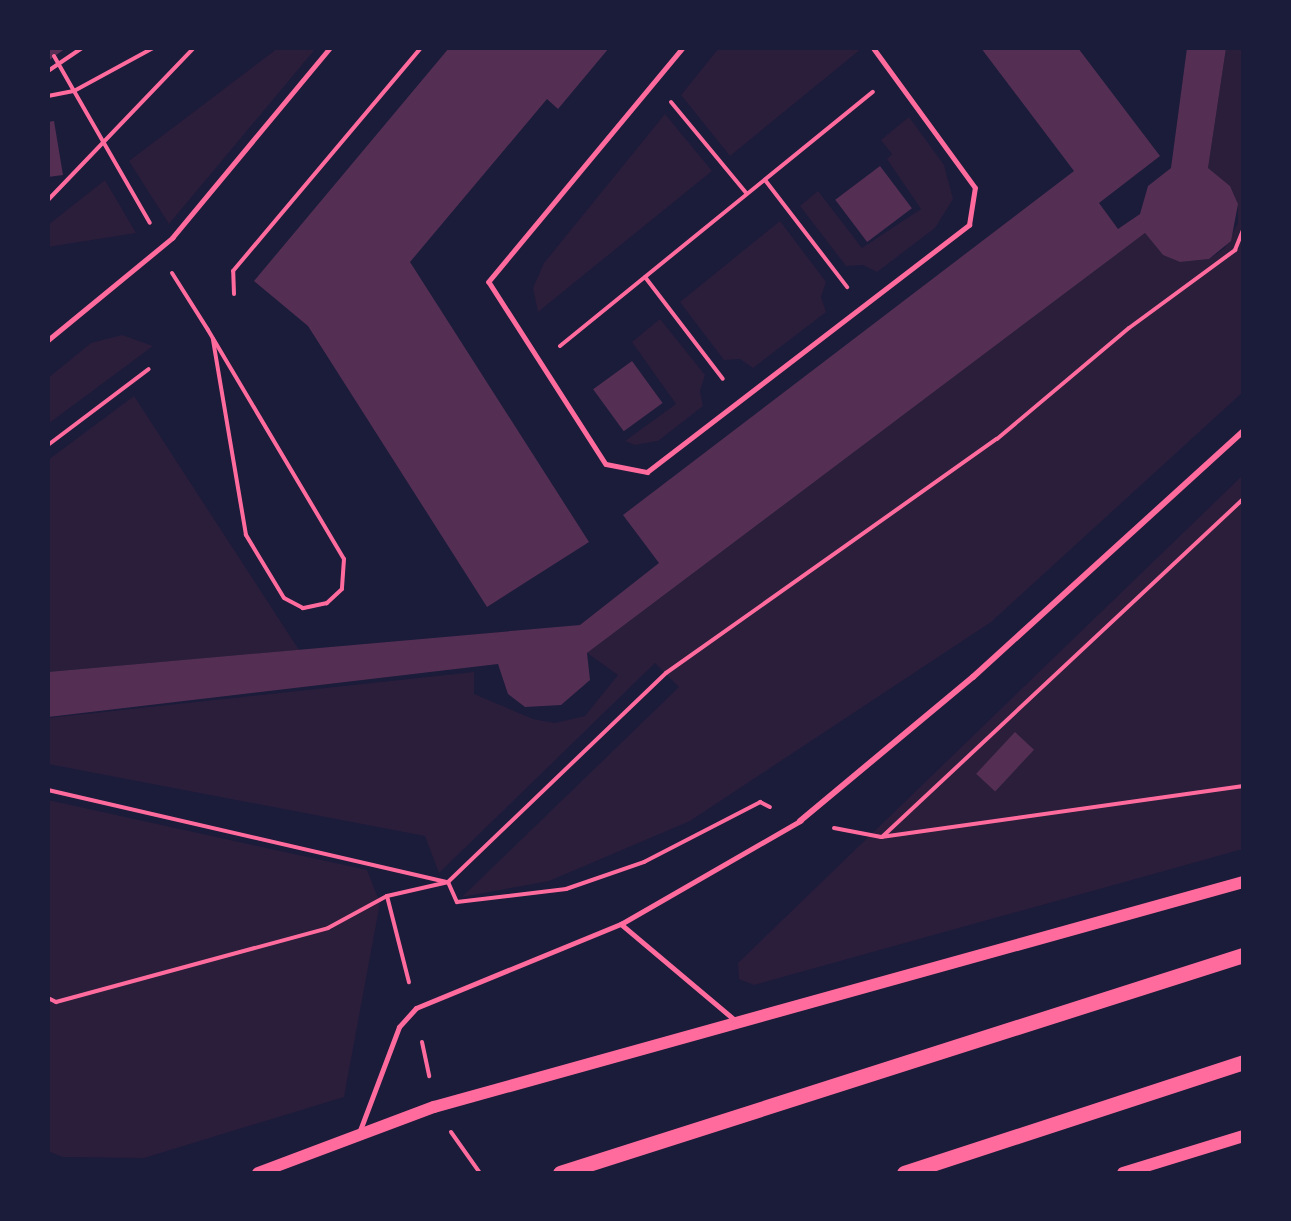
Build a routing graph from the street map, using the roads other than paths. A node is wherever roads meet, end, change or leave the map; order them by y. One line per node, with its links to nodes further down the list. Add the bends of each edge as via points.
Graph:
1 (330, 48): 4 (lane, via 163,245)
2 (683, 48): 3 (lane, via 489,282 606,464 647,472 969,225 975,188)
3 (873, 48)
4 (48, 340)
5 (1243, 431): 6 (street, via 973,677)
6 (800, 820): 8 (lane)
7 (1243, 882): 10 (main road)
8 (621, 924): 10 (lane); 13 (lane, via 416,1008 399,1027)
9 (1243, 956): 15 (main road)
10 (737, 1022): 13 (main road, via 434,1107)
11 (1243, 1062): 16 (main road)
12 (1243, 1136): 17 (main road)
13 (357, 1139): 14 (main road)
14 (258, 1173)
15 (560, 1173)
16 (904, 1173)
17 (1123, 1173)

